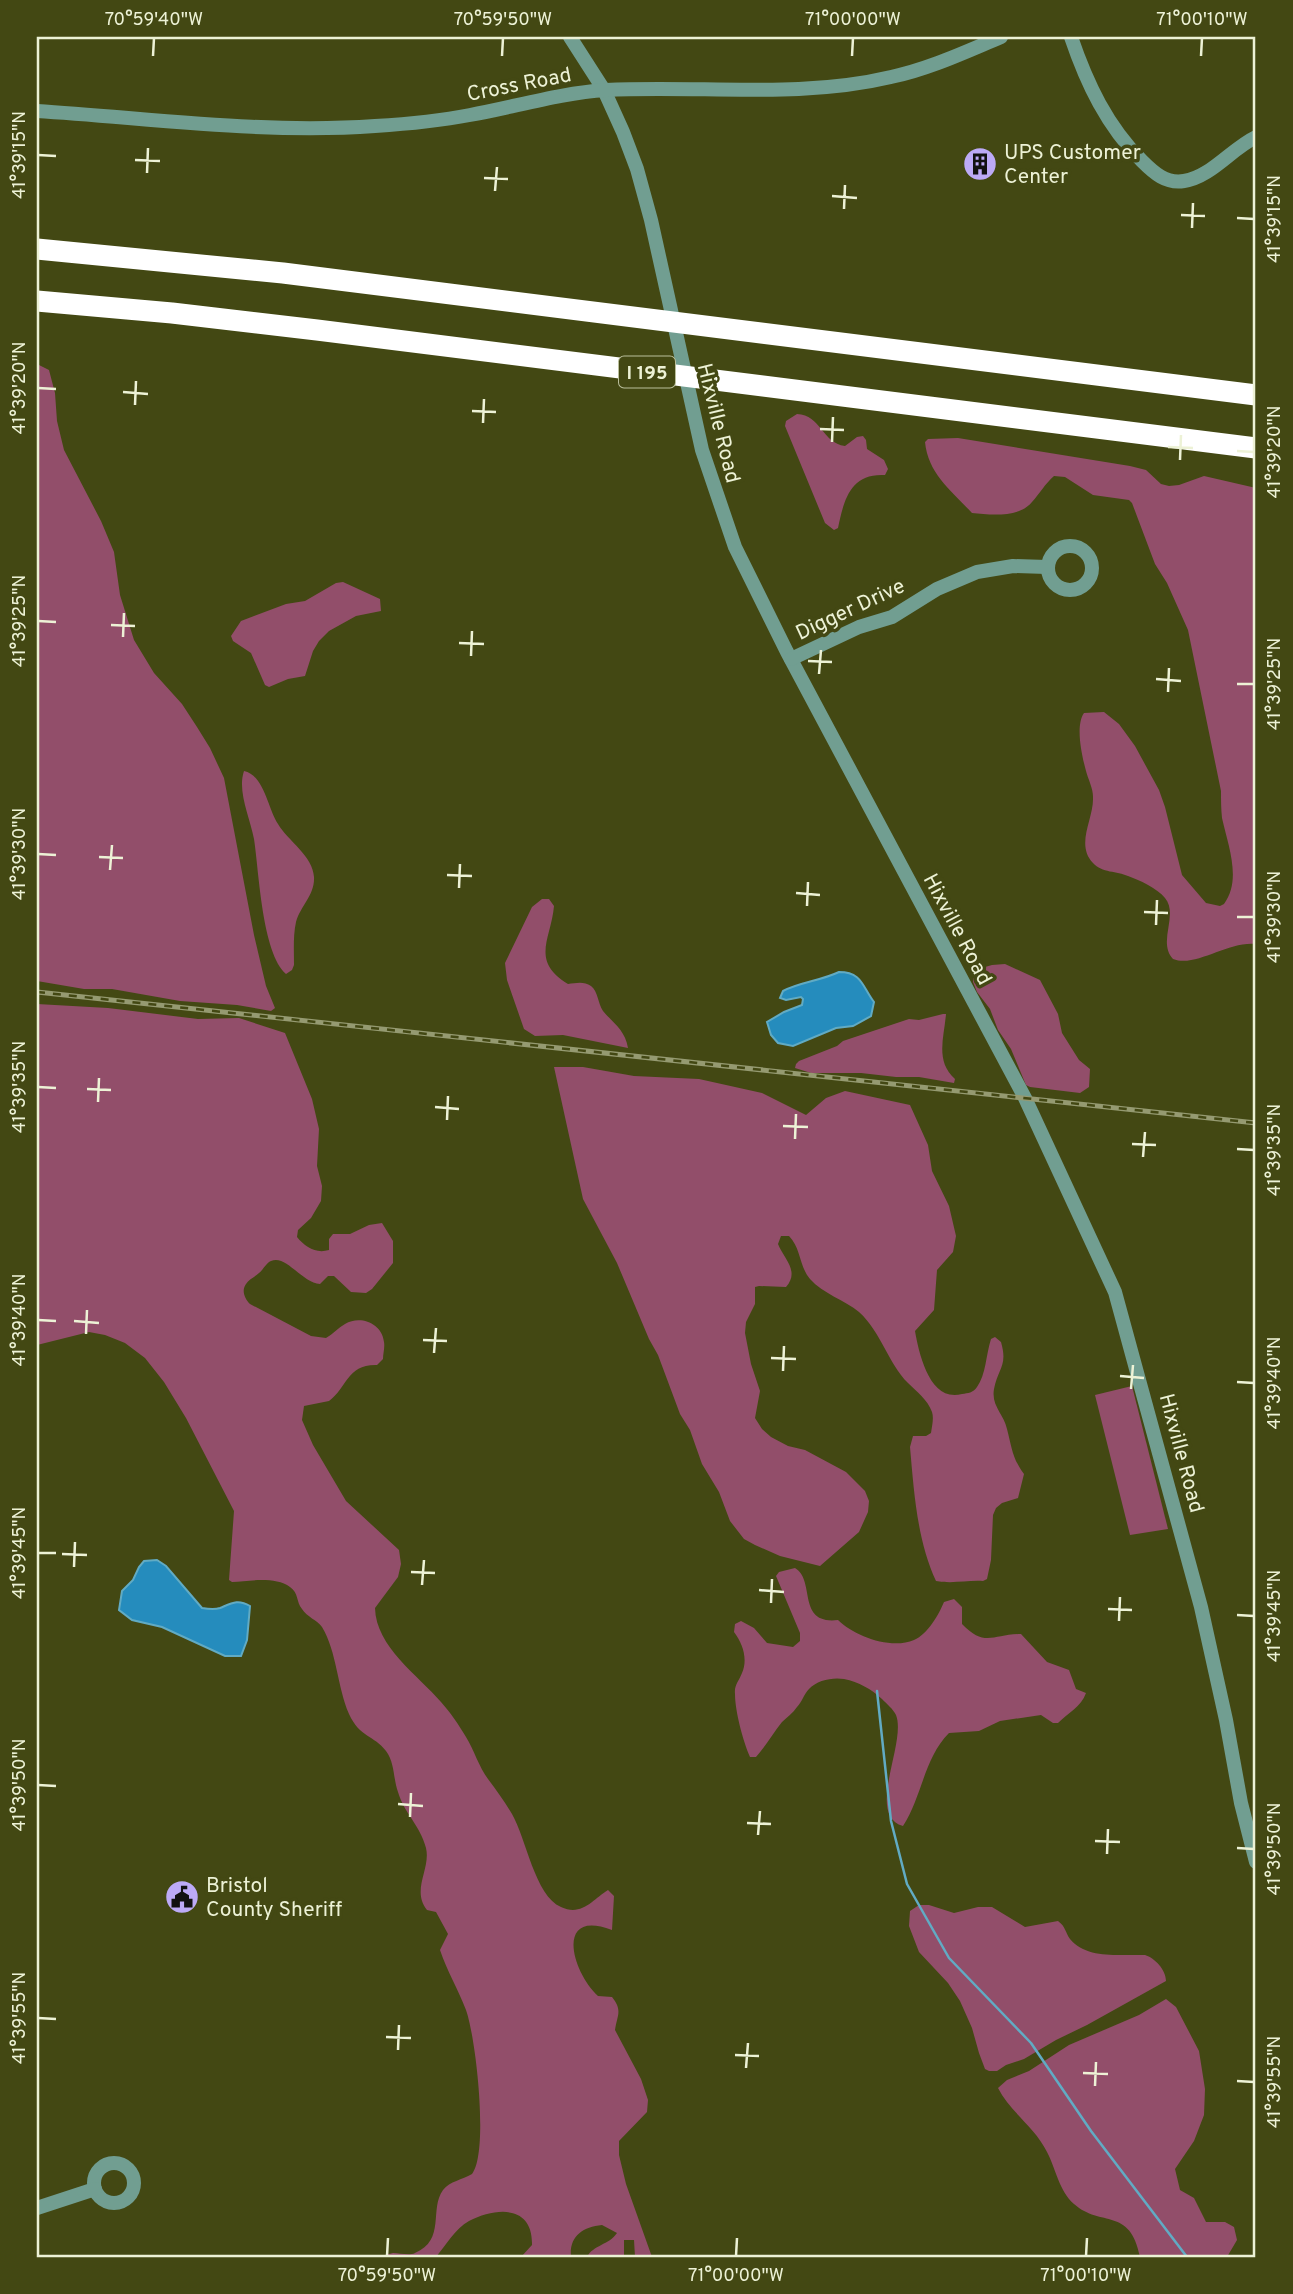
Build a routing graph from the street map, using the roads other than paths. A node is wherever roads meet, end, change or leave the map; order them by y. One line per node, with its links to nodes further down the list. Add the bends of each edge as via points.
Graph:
1 (570, 37): 4 (street, Hixville Road)
2 (1001, 37): 4 (street, Cross Road, via 930,66 856,84)
3 (1071, 37): 6 (street, via 1109,122 1123,142 1163,178 1181,182 1200,176)
4 (604, 90): 5 (street, Cross Road, via 444,119 320,129); 12 (street, Hixville Road, via 637,169 707,467 729,532)
5 (37, 111)
6 (1256, 137)
7 (37, 249): 9 (highway, via 283,273)
8 (37, 301): 10 (highway, I 195, via 306,328)
9 (1256, 396)
10 (1256, 447)
11 (1047, 567): 12 (street, Digger Drive, via 977,572 937,589 892,617)
12 (791, 659): 13 (street, Hixville Road, via 1014,1077 1115,1292 1204,1618)
13 (1256, 1862)
14 (95, 2189): 15 (street)
15 (37, 2208)

